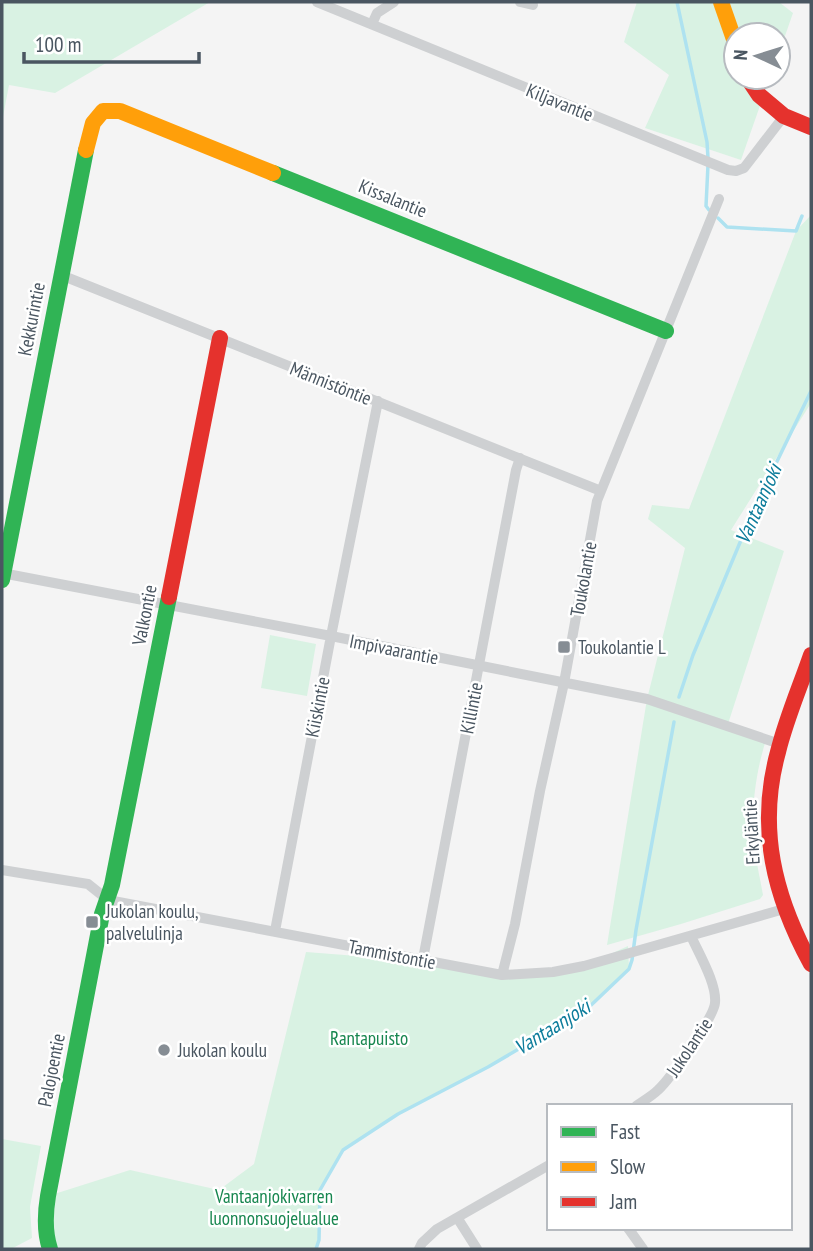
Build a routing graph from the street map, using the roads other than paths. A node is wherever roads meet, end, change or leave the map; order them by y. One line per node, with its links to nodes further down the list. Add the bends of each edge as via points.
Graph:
1 (317, 2): 7 (street, Kiljavantie)
2 (394, 2): 7 (street, via 377,13)
3 (520, 2): 5 (street)
4 (721, 2): 6 (street)
5 (533, 5)
6 (728, 21)
7 (372, 24): 10 (street, Kiljavantie, via 728,170 744,168)
8 (756, 91): 10 (street)
9 (103, 110): 13 (street, Kekkurintie, via 89,134); 14 (street, Kissalantie, via 120,111)
10 (784, 116): 11 (street)
11 (811, 127)
12 (719, 199): 14 (street, Toukolantie)
13 (61, 275): 15 (street, Männistöntie); 19 (street, Kekkurintie)
14 (666, 331): 18 (street, Toukolantie)
15 (220, 338): 16 (street, Männistöntie); 20 (street, Valkontie)
16 (378, 401): 17 (street, Männistöntie); 21 (street, Kiiskintie)
17 (520, 458): 18 (street, Männistöntie); 23 (street, Killintie)
18 (601, 491): 24 (street, Toukolantie)
19 (2, 575): 20 (street, Impivaarantie)
20 (167, 605): 21 (street, Impivaarantie); 27 (street, Valkontie)
21 (331, 636): 23 (street, Impivaarantie); 29 (street, Kiiskintie)
22 (811, 655): 25 (street, Erkyläntie)
23 (480, 666): 24 (street, Impivaarantie); 31 (street, Killintie)
24 (564, 683): 25 (street, Impivaarantie, via 647,699); 33 (street, Toukolantie)
25 (780, 744): 28 (street, Erkyläntie, via 768,816 772,865)
26 (2, 870): 27 (street, Tammistontie, via 88,884)
27 (108, 900): 29 (street, Tammistontie); 38 (street, Palojoentie, via 48,1196 45,1236)
28 (784, 909): 30 (street, Tammistontie); 32 (street, Erkyläntie)
29 (275, 932): 31 (street, Tammistontie)
30 (691, 936): 33 (street, Tammistontie, via 553,972); 34 (street, Jukolantie, via 713,987 712,1015 675,1071)
31 (423, 959): 33 (street, Tammistontie)
32 (811, 964)
33 (502, 975)
34 (639, 1104)
35 (547, 1166): 36 (street)
36 (457, 1219): 39 (street, via 437,1229); 40 (street)
37 (629, 1230): 41 (street)
38 (50, 1249)
39 (419, 1249)
40 (477, 1249)
41 (643, 1249)

